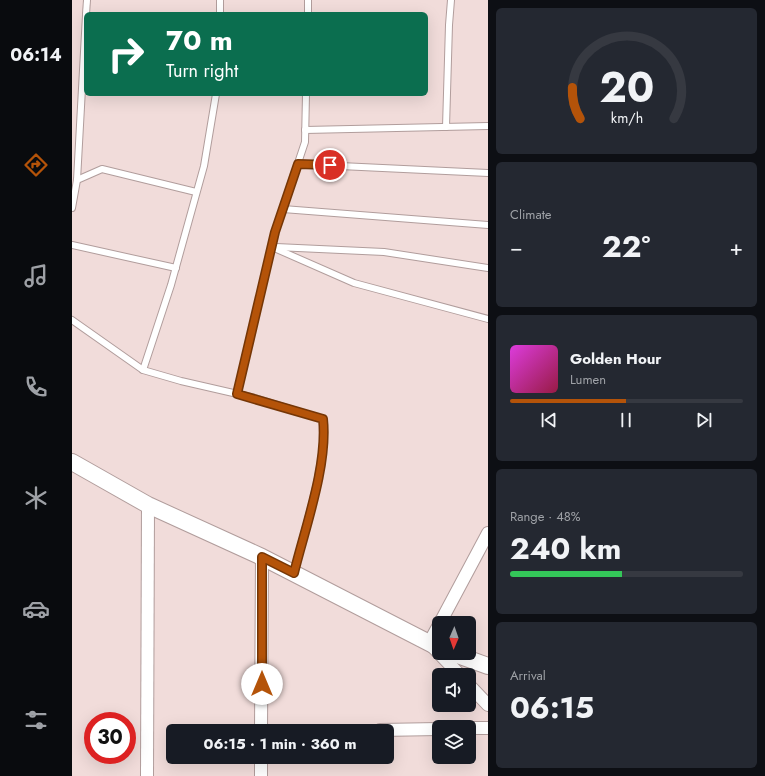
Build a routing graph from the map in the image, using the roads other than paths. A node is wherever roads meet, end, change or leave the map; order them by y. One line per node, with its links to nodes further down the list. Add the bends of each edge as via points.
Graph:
1 (87, 0): 5 (lane)
2 (220, 0): 6 (lane)
3 (308, 0): 7 (lane)
4 (451, 0): 12 (lane)
5 (86, 12)
6 (220, 12)
7 (308, 12)
8 (84, 89): 16 (lane)
9 (216, 96): 17 (lane, via 204,166)
10 (306, 96): 13 (lane)
11 (488, 126): 12 (lane)
12 (446, 127): 13 (lane)
13 (305, 130): 14 (lane, via 305,142)
14 (298, 164): 15 (lane); 19 (lane)
15 (488, 173)
16 (78, 180): 17 (lane, via 102,169); 18 (lane)
17 (196, 192): 23 (lane)
18 (72, 208)
19 (283, 209): 20 (lane); 22 (lane)
20 (488, 225)
21 (72, 245): 23 (lane)
22 (272, 246): 24 (lane, via 384,252); 25 (lane, via 354,283); 28 (lane)
23 (176, 268): 27 (lane)
24 (488, 268)
25 (488, 319)
26 (72, 320): 27 (lane)
27 (143, 370): 28 (lane)
28 (237, 394): 33 (lane, via 323,419 324,436 316,484)
29 (72, 462): 30 (street)
30 (148, 505): 32 (street); 48 (street)
31 (488, 533): 34 (street)
32 (262, 557): 33 (street); 42 (street)
33 (294, 573): 35 (street)
34 (444, 616)
35 (432, 645)
36 (447, 660): 39 (street)
37 (471, 660): 38 (street)
38 (488, 666)
39 (454, 668)
40 (476, 692): 41 (street)
41 (488, 705)
42 (261, 724)
43 (476, 728): 44 (street)
44 (488, 728)
45 (432, 729): 46 (street)
46 (394, 730)
47 (261, 764): 49 (street)
48 (147, 776)
49 (261, 776)

